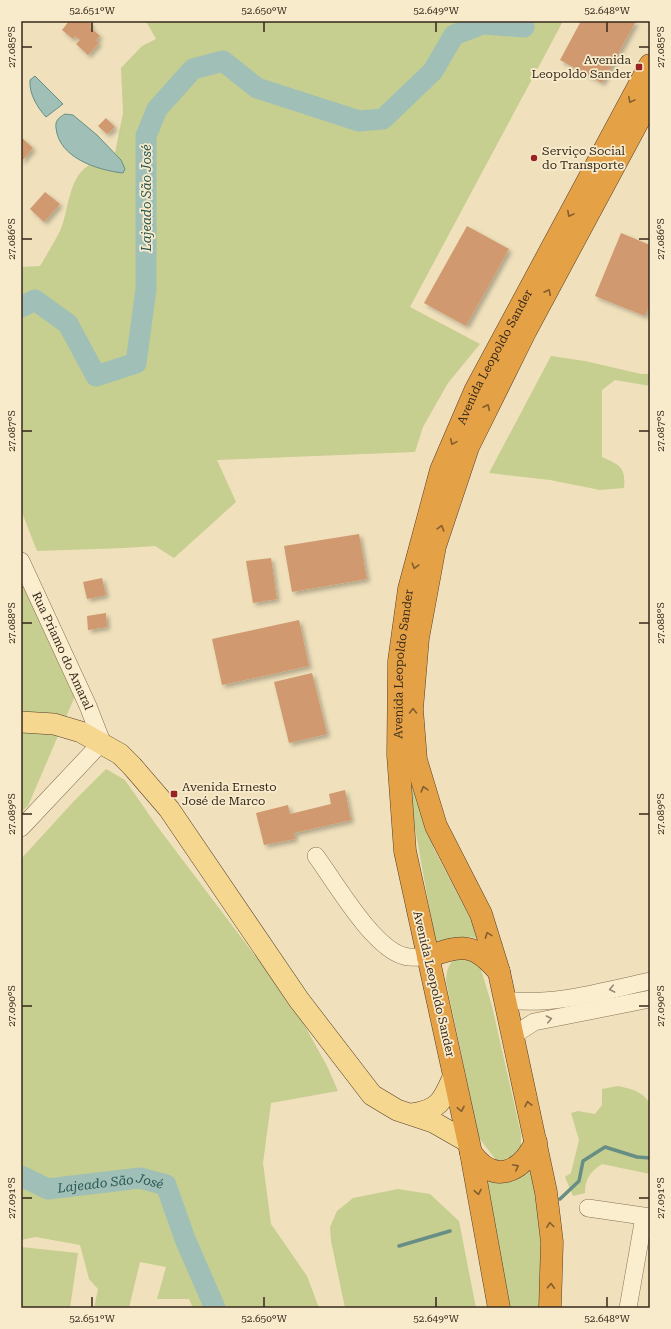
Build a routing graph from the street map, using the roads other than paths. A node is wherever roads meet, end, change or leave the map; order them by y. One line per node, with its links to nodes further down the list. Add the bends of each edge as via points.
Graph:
1 (650, 65): 8 (highway, Avenida Leopoldo Sander, one-way to 8, via 476,391 441,470 409,589 399,661 400,792 405,851)
2 (650, 99): 9 (highway, Avenida Leopoldo Sander, one-way to 2, via 481,914 436,826 416,760 412,709 420,619 435,546 468,447 526,330)
3 (21, 561): 5 (street, Rua Priamo do Amaral)
4 (21, 722): 5 (main road, via 54,724)
5 (102, 742): 6 (street); 15 (main road, via 132,766 169,809 299,1000 372,1095 397,1110)
6 (21, 828)
7 (316, 856): 8 (street, via 374,936 391,951 404,956)
8 (428, 958): 9 (highway, via 459,947 470,948 481,953); 14 (highway, Avenida Leopoldo Sander)
9 (499, 972): 12 (highway, Avenida Leopoldo Sander)
10 (650, 982): 12 (street, one-way to 12, via 550,1001 526,1003)
11 (650, 999): 13 (street, one-way to 11, via 534,1022)
12 (506, 1000): 13 (highway, Avenida Leopoldo Sander)
13 (514, 1035): 16 (highway, Avenida Leopoldo Sander, one-way to 13)
14 (454, 1075): 15 (main road, via 438,1106 426,1112); 17 (highway, Avenida Leopoldo Sander, one-way to 17)
15 (412, 1114): 17 (main road, via 439,1125)
16 (536, 1142): 17 (highway, one-way to 16, via 478,1163 499,1172 521,1165); 21 (highway, Avenida Leopoldo Sander, one-way to 16, via 552,1242)
17 (469, 1148): 20 (highway, Avenida Leopoldo Sander, one-way to 20)
18 (588, 1208): 19 (street)
19 (647, 1217): 22 (street)
20 (499, 1308)
21 (550, 1308)
22 (628, 1308)

